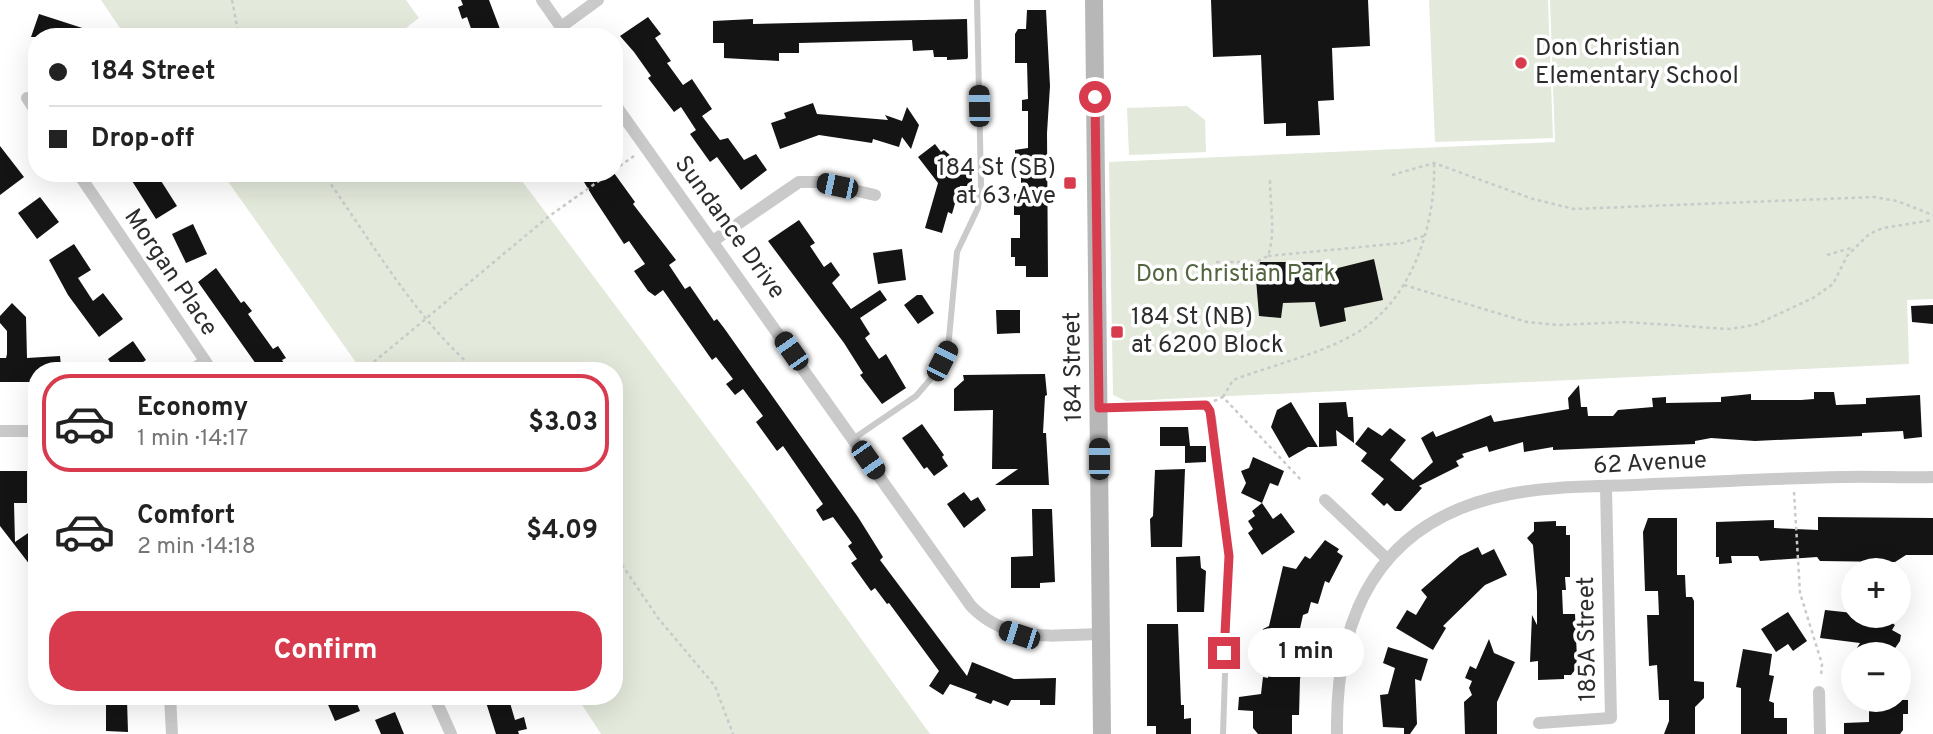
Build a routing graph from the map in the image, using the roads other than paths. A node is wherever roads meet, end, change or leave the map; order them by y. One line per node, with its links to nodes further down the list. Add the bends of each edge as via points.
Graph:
1 (542, 0): 5 (street)
2 (598, 0): 6 (street)
3 (977, 0): 15 (lane, via 981,184 978,208 957,252 948,349 916,396)
4 (1094, 0): 12 (main road, 184 Street)
5 (561, 28)
6 (568, 28)
7 (623, 116): 10 (street, Sundance Drive)
8 (84, 182): 11 (street, Morgan Place)
9 (875, 195): 10 (street, via 799,182)
10 (713, 241): 15 (street, Sundance Drive)
11 (205, 362)
12 (1099, 408): 20 (main road, 184 Street); 28 (lane, via 1206,405 1213,417 1229,556)
13 (0, 431): 14 (street)
14 (28, 431)
15 (853, 439): 20 (street, Sundance Drive, via 979,615 1019,635)
16 (1933, 477): 17 (street, 62 Avenue)
17 (1606, 487): 19 (street, 62 Avenue, via 1490,498 1440,519); 24 (street, 185A Street, via 1611,718)
18 (1325, 500): 19 (street)
19 (1386, 558): 29 (street, via 1352,618 1343,649)
20 (1101, 635): 27 (main road, 184 Street)
21 (1819, 692): 30 (street)
22 (170, 705): 25 (street)
23 (439, 705): 26 (street)
24 (1539, 723)
25 (172, 734)
26 (451, 734)
27 (1102, 734)
28 (1223, 734)
29 (1337, 734)
30 (1820, 734)

